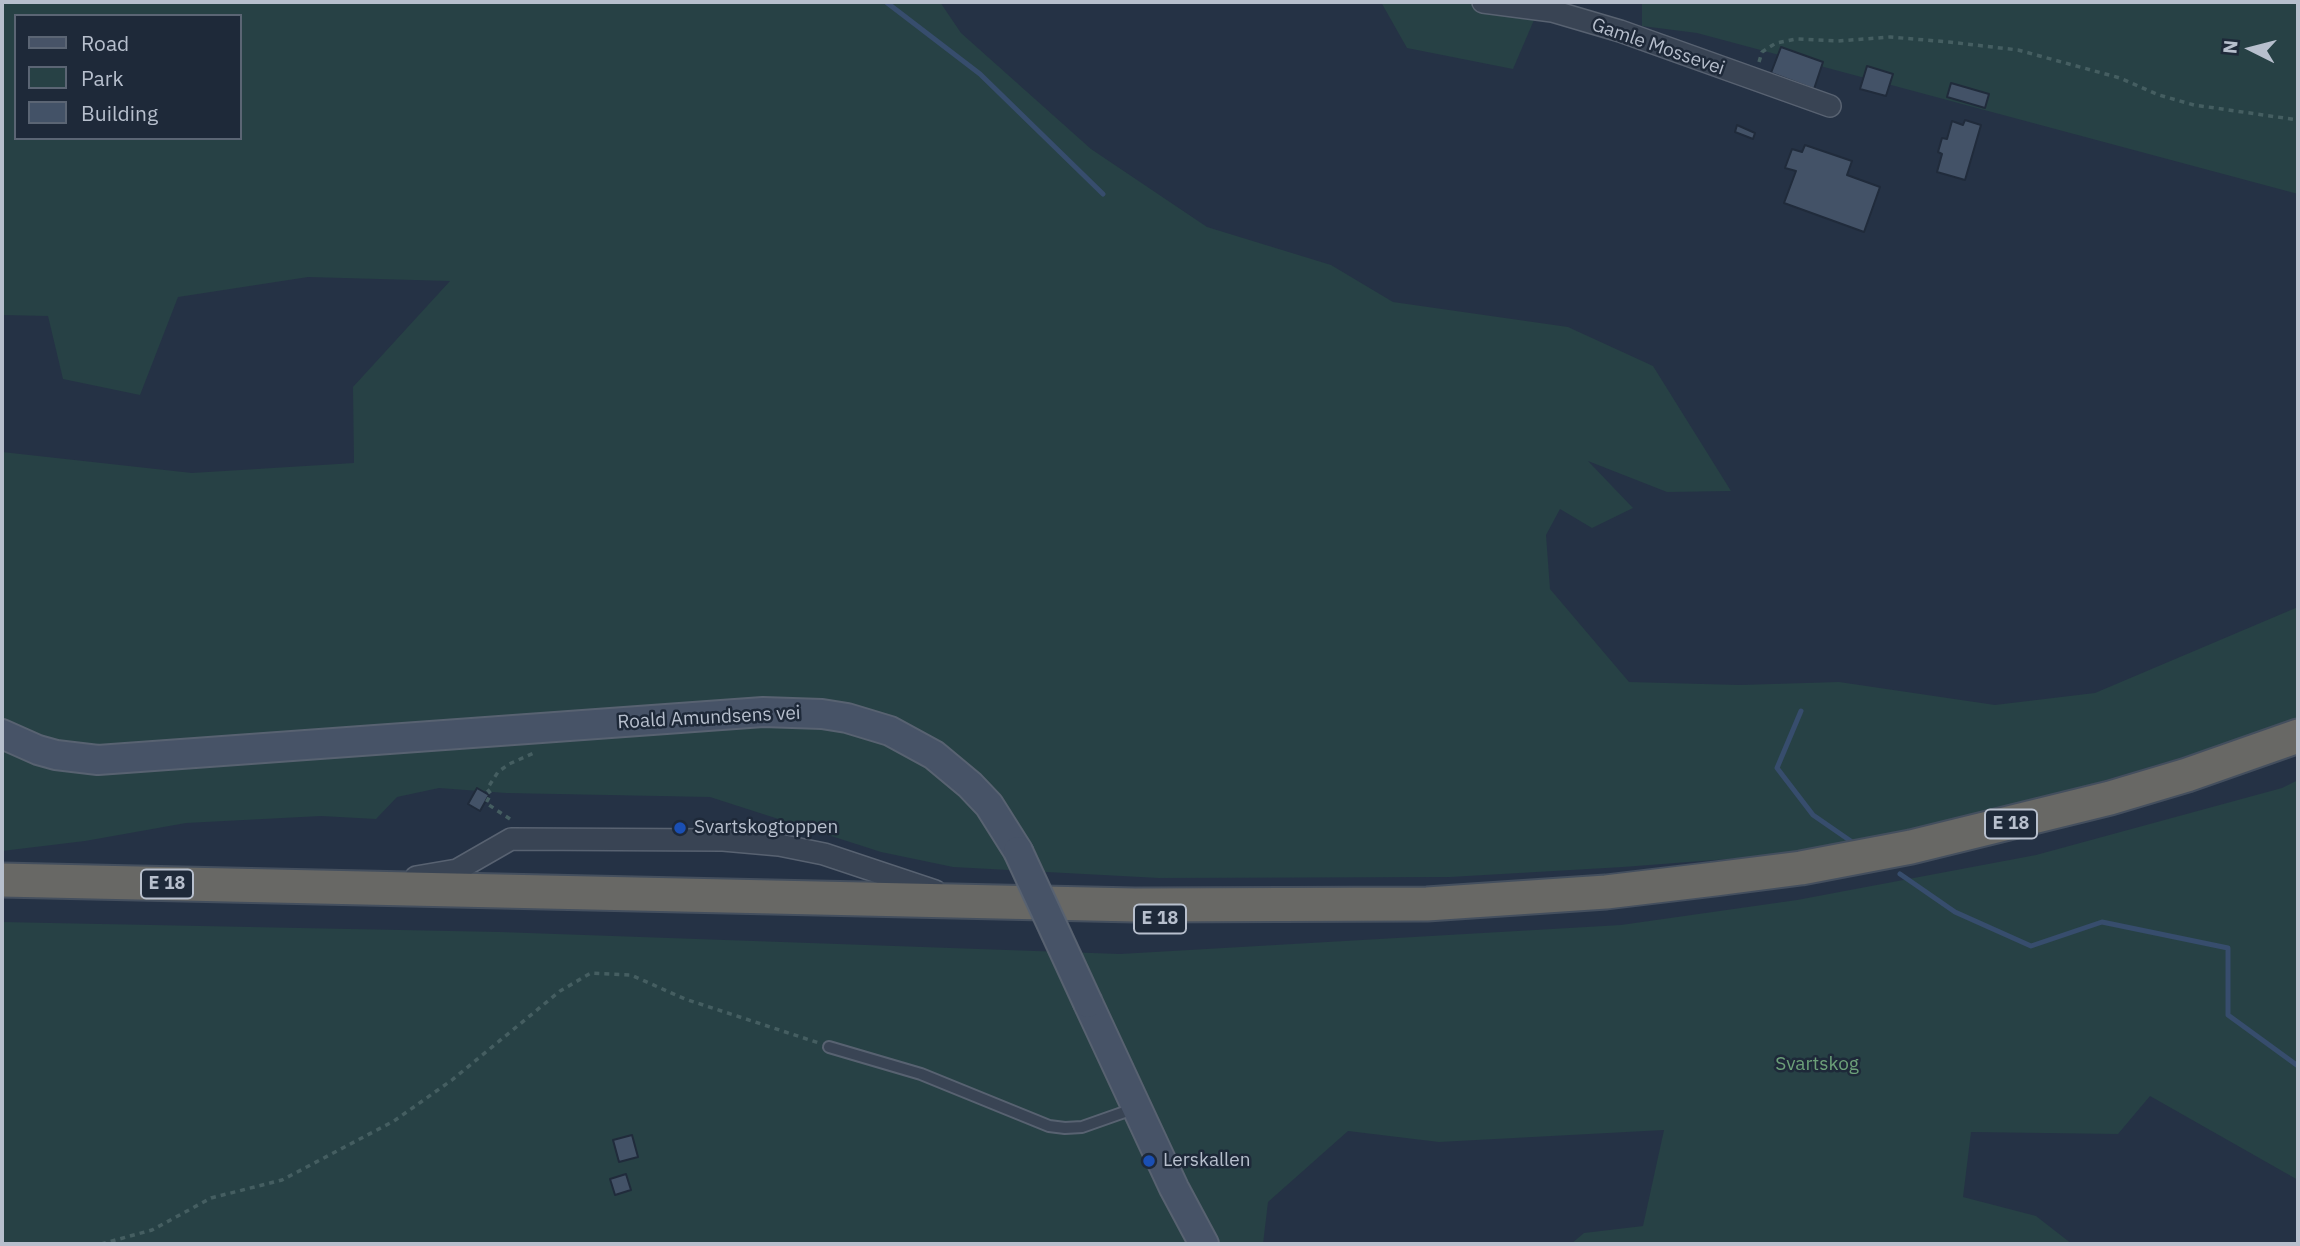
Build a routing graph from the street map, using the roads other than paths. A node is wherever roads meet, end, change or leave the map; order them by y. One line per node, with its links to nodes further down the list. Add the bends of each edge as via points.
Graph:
1 (1483, 2): 2 (street, Gamle Mossevei, via 1552,10)
2 (1830, 106)
3 (2, 734): 11 (main road, Roald Amundsens vei, bridge, via 47,753 98,760 763,712 821,714 890,731 934,755 989,805 1018,851)
4 (2298, 736): 9 (highway, E 18, via 2187,775 2017,823 1911,848 1716,880 1427,904)
5 (2298, 753): 8 (highway, E 18, via 2194,790 1916,861 1721,895 1542,911 1346,919 1130,919)
6 (2, 880): 7 (highway, E 18)
7 (332, 887): 9 (highway, E 18); 9 (street, via 457,870 511,839 723,840 824,854)
8 (2, 897)
9 (974, 902)
10 (829, 1047): 11 (lane, via 920,1074 1049,1126 1082,1128)
11 (1136, 1108): 12 (main road, Roald Amundsens vei)
12 (1205, 1244)

